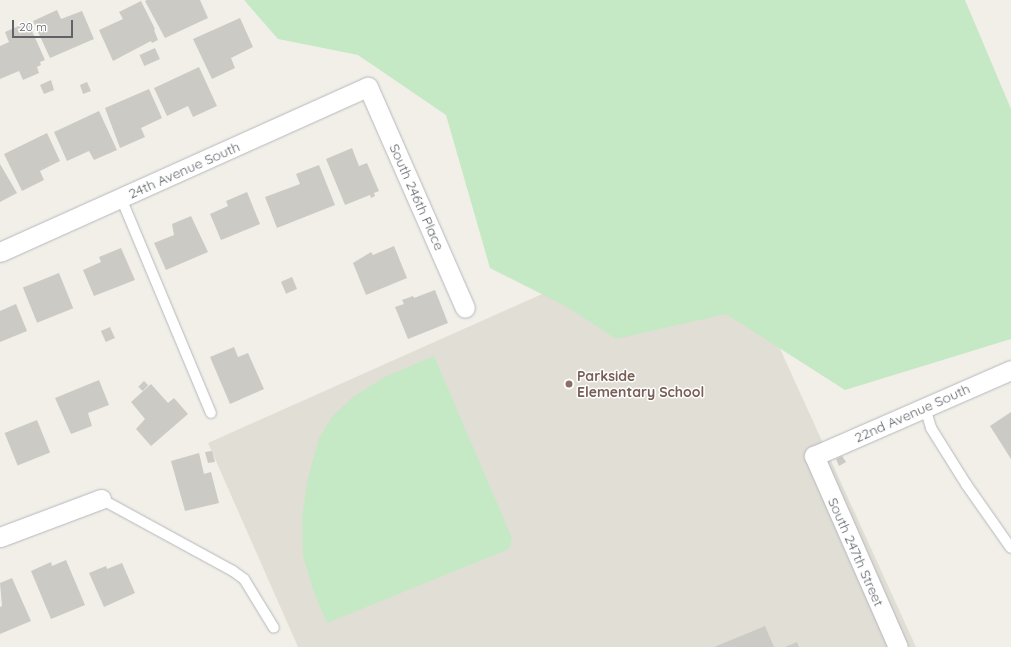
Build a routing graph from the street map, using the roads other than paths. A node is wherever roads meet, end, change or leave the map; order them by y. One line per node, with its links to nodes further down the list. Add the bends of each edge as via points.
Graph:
1 (368, 87): 2 (street, 24th Avenue South); 4 (street, South 246th Place)
2 (121, 198): 3 (street, 24th Avenue South); 7 (lane)
3 (0, 252)
4 (465, 308)
5 (1011, 370): 6 (street, 22nd Avenue South)
6 (925, 408): 8 (street, 22nd Avenue South); 11 (lane, via 931,428)
7 (211, 413)
8 (814, 456): 13 (street, South 247th Street)
9 (101, 499): 10 (street); 12 (lane, via 244,579)
10 (0, 537)
11 (1011, 548)
12 (274, 628)
13 (898, 647)

